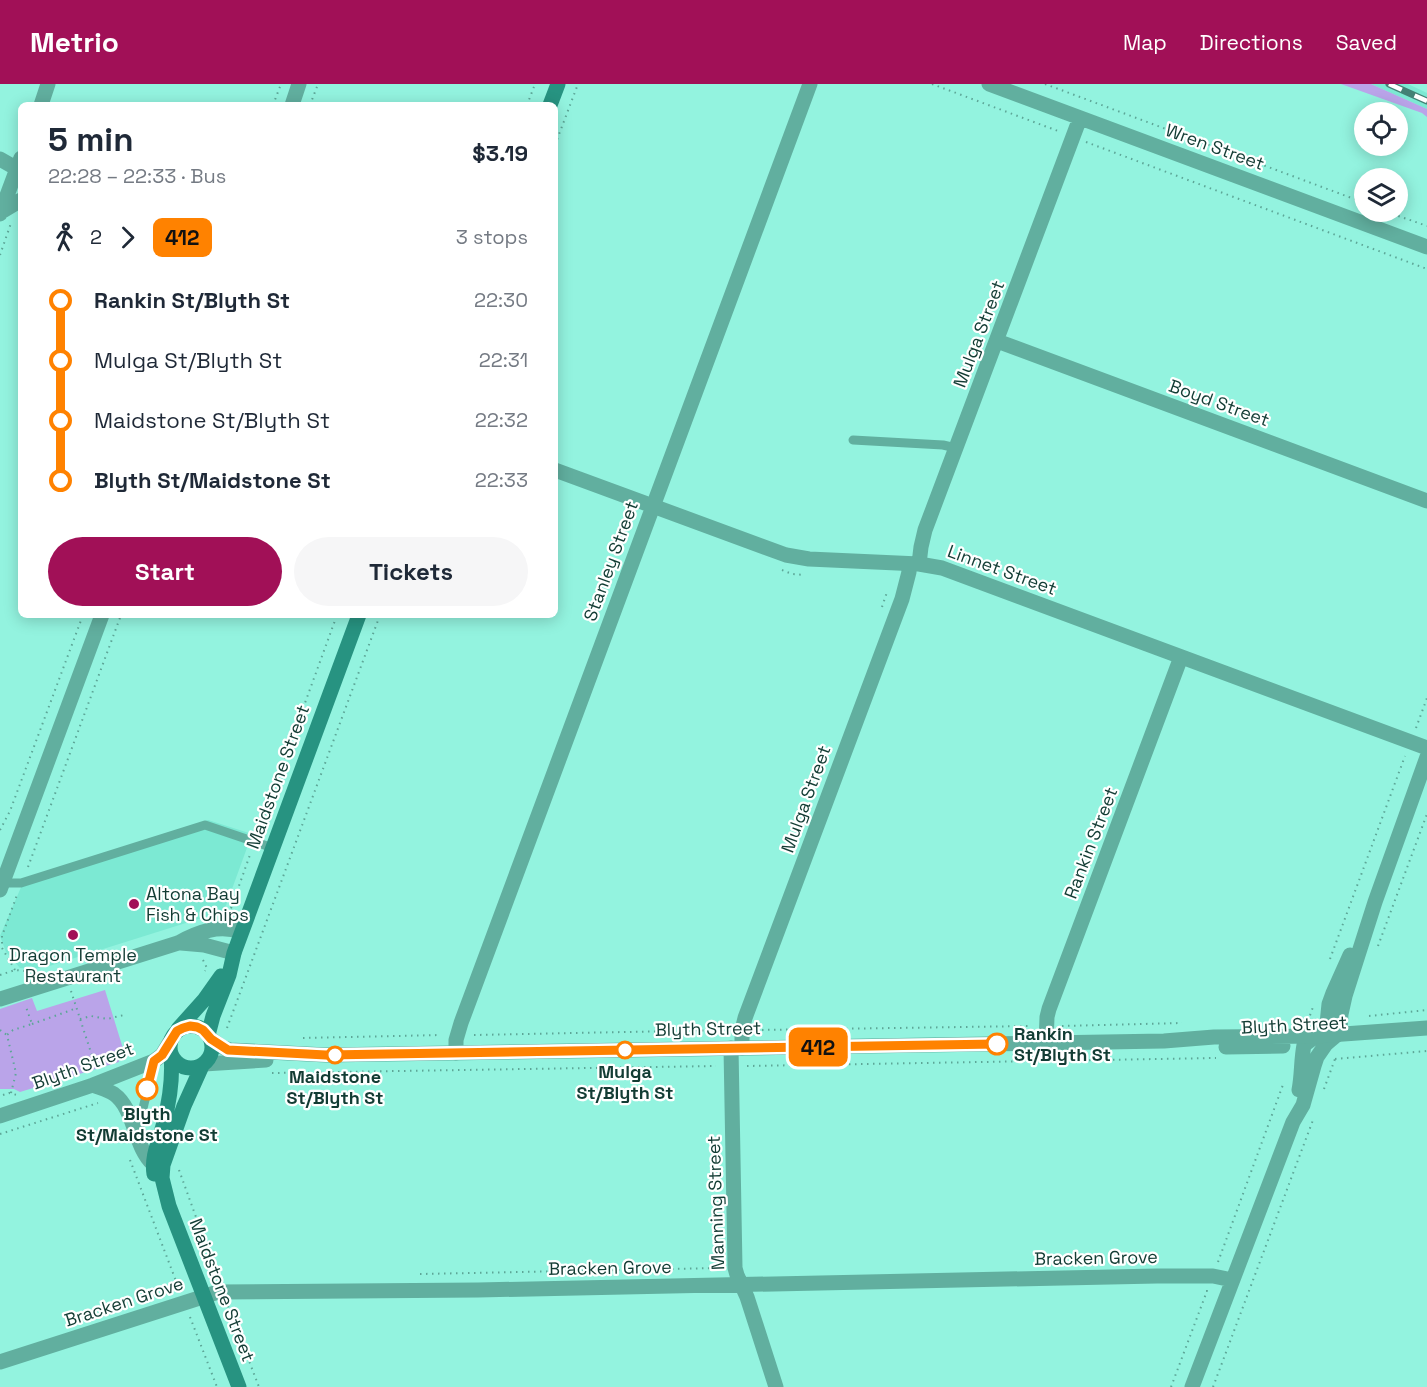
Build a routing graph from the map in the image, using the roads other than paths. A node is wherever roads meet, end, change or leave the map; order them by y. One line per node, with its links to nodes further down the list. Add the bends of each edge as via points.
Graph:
1 (48, 84): 6 (street)
2 (299, 84): 7 (street)
3 (558, 84): 8 (main road)
4 (810, 84): 21 (street, Stanley Street)
5 (989, 84): 9 (street, Wren Street)
6 (42, 102)
7 (293, 102)
8 (551, 102)
9 (1080, 118): 15 (street, Wren Street); 16 (street, Mulga Street)
10 (0, 159): 11 (street)
11 (18, 165)
12 (18, 171): 14 (street)
13 (18, 202): 14 (street)
14 (0, 213)
15 (1427, 247)
16 (997, 341): 18 (street, Mulga Street); 20 (street, Boyd Street)
17 (853, 440): 18 (lane)
18 (956, 447): 22 (street, Mulga Street)
19 (558, 471): 21 (street, Linnet Street)
20 (1427, 501)
21 (652, 506): 22 (street, Linnet Street, via 797,558); 46 (street, Stanley Street, via 456,1040)
22 (913, 564): 25 (street, Linnet Street, via 942,568); 45 (street, Mulga Street)
23 (101, 618): 28 (street)
24 (359, 618): 29 (main road, Maidstone Street)
25 (1181, 657): 26 (street, Linnet Street); 43 (street, Rankin Street, via 1049,1009)
26 (1427, 747)
27 (1427, 757): 36 (street, via 1375,902 1329,1004)
28 (16, 848): 30 (street); 31 (street)
29 (273, 848): 31 (lane, via 205,825); 32 (main road, Maidstone Street)
30 (0, 860)
31 (1, 886)
32 (242, 932): 33 (street, via 215,929); 34 (main road, Maidstone Street)
33 (178, 943): 34 (street); 35 (street)
34 (234, 953): 39 (main road, Maidstone Street); 42 (main road, Maidstone Street)
35 (1, 996)
36 (1336, 1025): 37 (street, Blyth Street); 40 (street, Blyth Street)
37 (1427, 1028)
38 (1427, 1034): 40 (street, Blyth Street, via 1393,1040)
39 (210, 1037): 42 (main road, via 200,1028 190,1026 183,1028); 47 (street, Blyth Street, via 225,1049); 49 (main road, Maidstone Street, via 212,1052)
40 (1321, 1040): 41 (street, Blyth Street, via 1214,1037); 44 (street); 54 (street, via 1303,1105)
41 (1164, 1041): 43 (street, Blyth Street); 44 (street, Blyth Street, via 1216,1047)
42 (172, 1043): 48 (street, Blyth Street); 49 (main road, via 177,1063 185,1068); 56 (main road, via 171,1089)
43 (1046, 1044): 45 (street, Blyth Street)
44 (1304, 1045): 54 (street)
45 (736, 1048): 46 (street, Blyth Street); 59 (street, Manning Street, via 735,1268)
46 (456, 1053): 47 (street, Blyth Street)
47 (326, 1055): 49 (street, Blyth Street)
48 (154, 1061): 50 (street, Blyth Street); 55 (lane)
49 (203, 1065): 57 (main road, Maidstone Street, via 163,1165)
50 (133, 1069): 51 (street, Blyth Street); 52 (street, via 124,1086)
51 (95, 1078): 52 (street); 53 (street, Blyth Street)
52 (128, 1112): 55 (street)
53 (0, 1116)
54 (1293, 1122): 58 (street)
55 (138, 1138): 56 (street)
56 (153, 1164): 57 (main road, Maidstone Street)
57 (169, 1206): 60 (main road, Maidstone Street)
58 (1232, 1280): 59 (street, Bracken Grove, via 1157,1276); 64 (street)
59 (742, 1284): 60 (street, Bracken Grove, via 218,1292); 63 (street, Manning Street)
60 (203, 1298): 61 (street, Bracken Grove); 62 (main road, Maidstone Street)
61 (0, 1362)
62 (239, 1387)
63 (776, 1387)
64 (1192, 1387)

